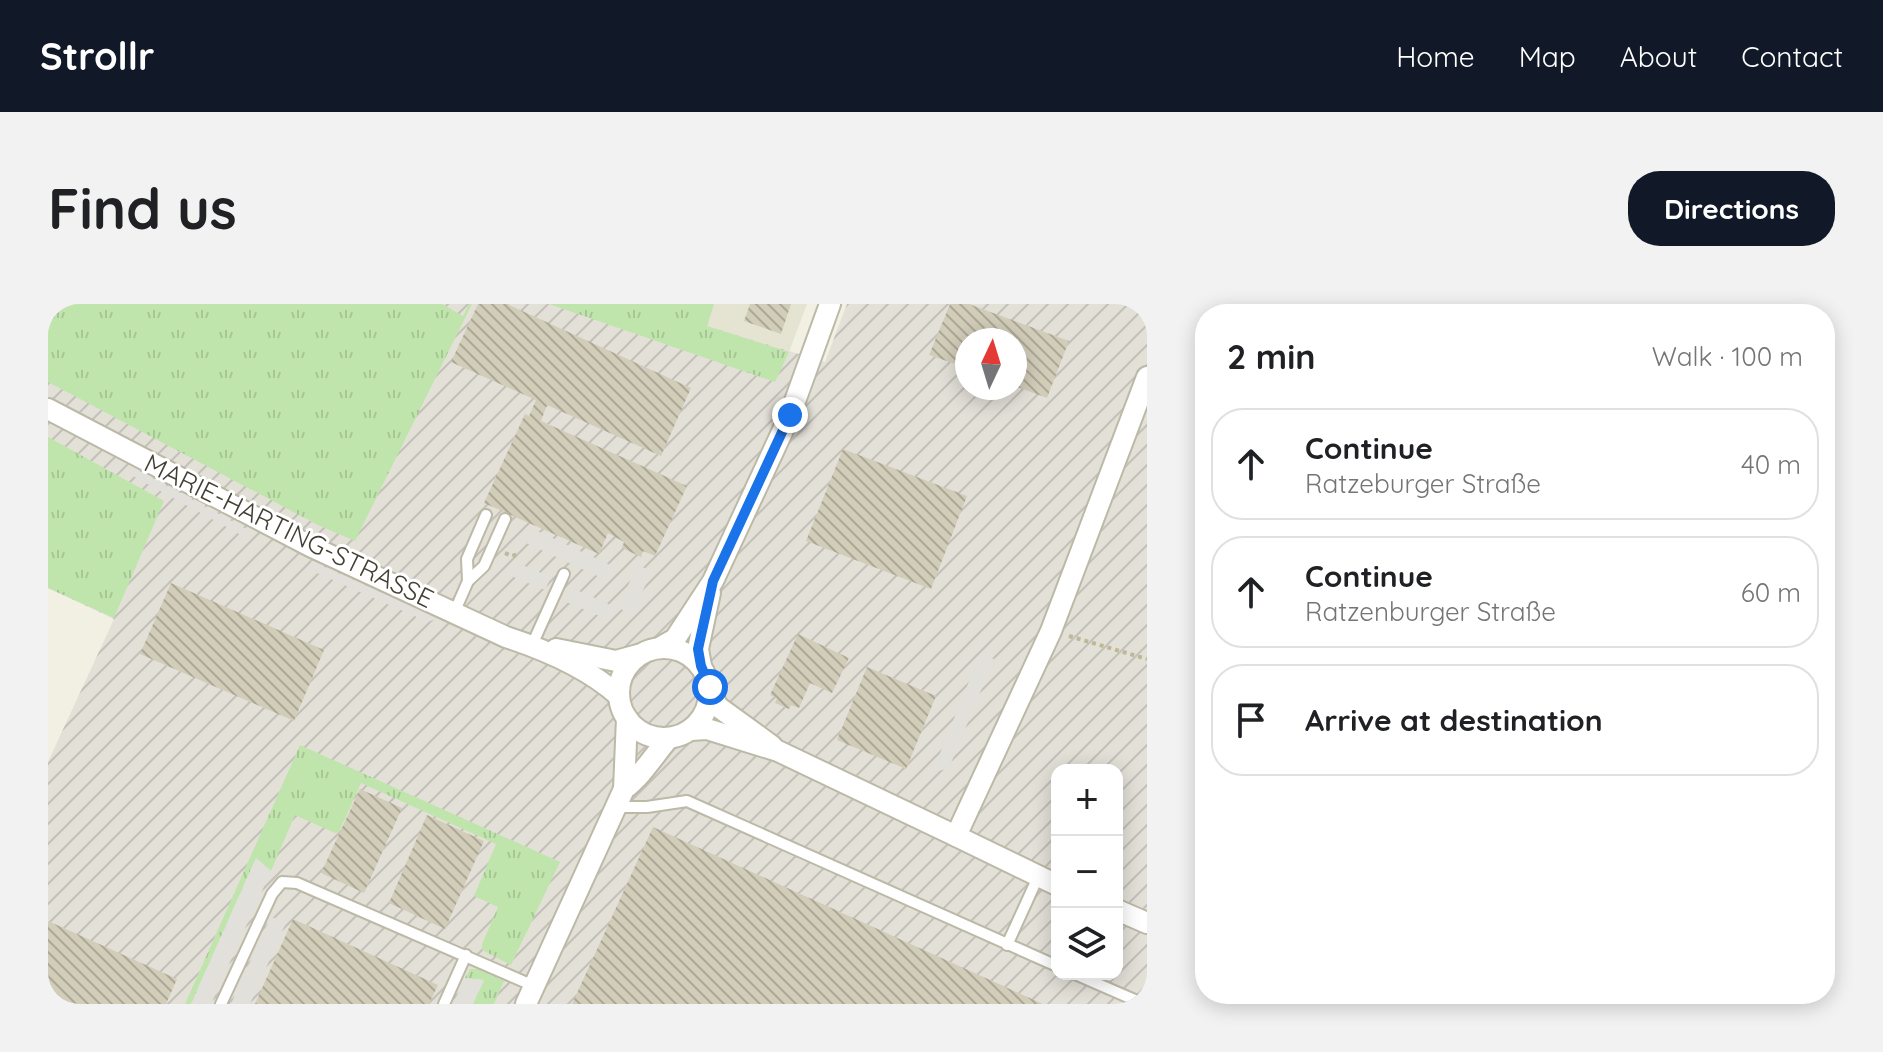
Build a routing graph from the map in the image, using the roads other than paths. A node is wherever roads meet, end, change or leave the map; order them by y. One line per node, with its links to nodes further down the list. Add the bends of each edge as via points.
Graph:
1 (830, 304): 8 (street, via 790,415)
2 (1147, 377): 21 (street, via 1051,631)
3 (48, 409): 9 (street, MARIE-HARTING-STRASSE, via 310,546)
4 (486, 515): 7 (lane, via 467,559)
5 (505, 519): 7 (lane, via 484,566)
6 (564, 574): 10 (lane)
7 (468, 581): 9 (lane)
8 (713, 581): 11 (street, via 675,639); 13 (street, via 698,649)
9 (454, 613): 10 (street, MARIE-HARTING-STRASSE)
10 (532, 645): 12 (street, via 616,661); 15 (street, via 594,676)
11 (661, 647): 12 (street); 13 (street, via 684,652)
12 (639, 655): 15 (street, via 624,673)
13 (701, 666): 14 (street)
14 (710, 687): 17 (street, via 706,711); 19 (street, via 717,706)
15 (619, 696): 16 (street)
16 (627, 718): 18 (street, via 645,734); 20 (street)
17 (691, 730): 18 (street); 19 (street, via 707,729)
18 (669, 738): 20 (street)
19 (778, 751): 21 (street)
20 (620, 798): 25 (lane, via 647,807 687,801); 29 (street)
21 (956, 836): 22 (street)
22 (1048, 881): 25 (lane)
23 (1123, 913): 24 (street)
24 (1147, 923)
25 (1007, 945): 27 (lane)
26 (466, 955): 29 (lane); 30 (lane, via 297,883 282,882); 31 (lane)
27 (1051, 963)
28 (1089, 980): 32 (lane)
29 (530, 995)
30 (221, 1004)
31 (444, 1004)
32 (1144, 1004)

